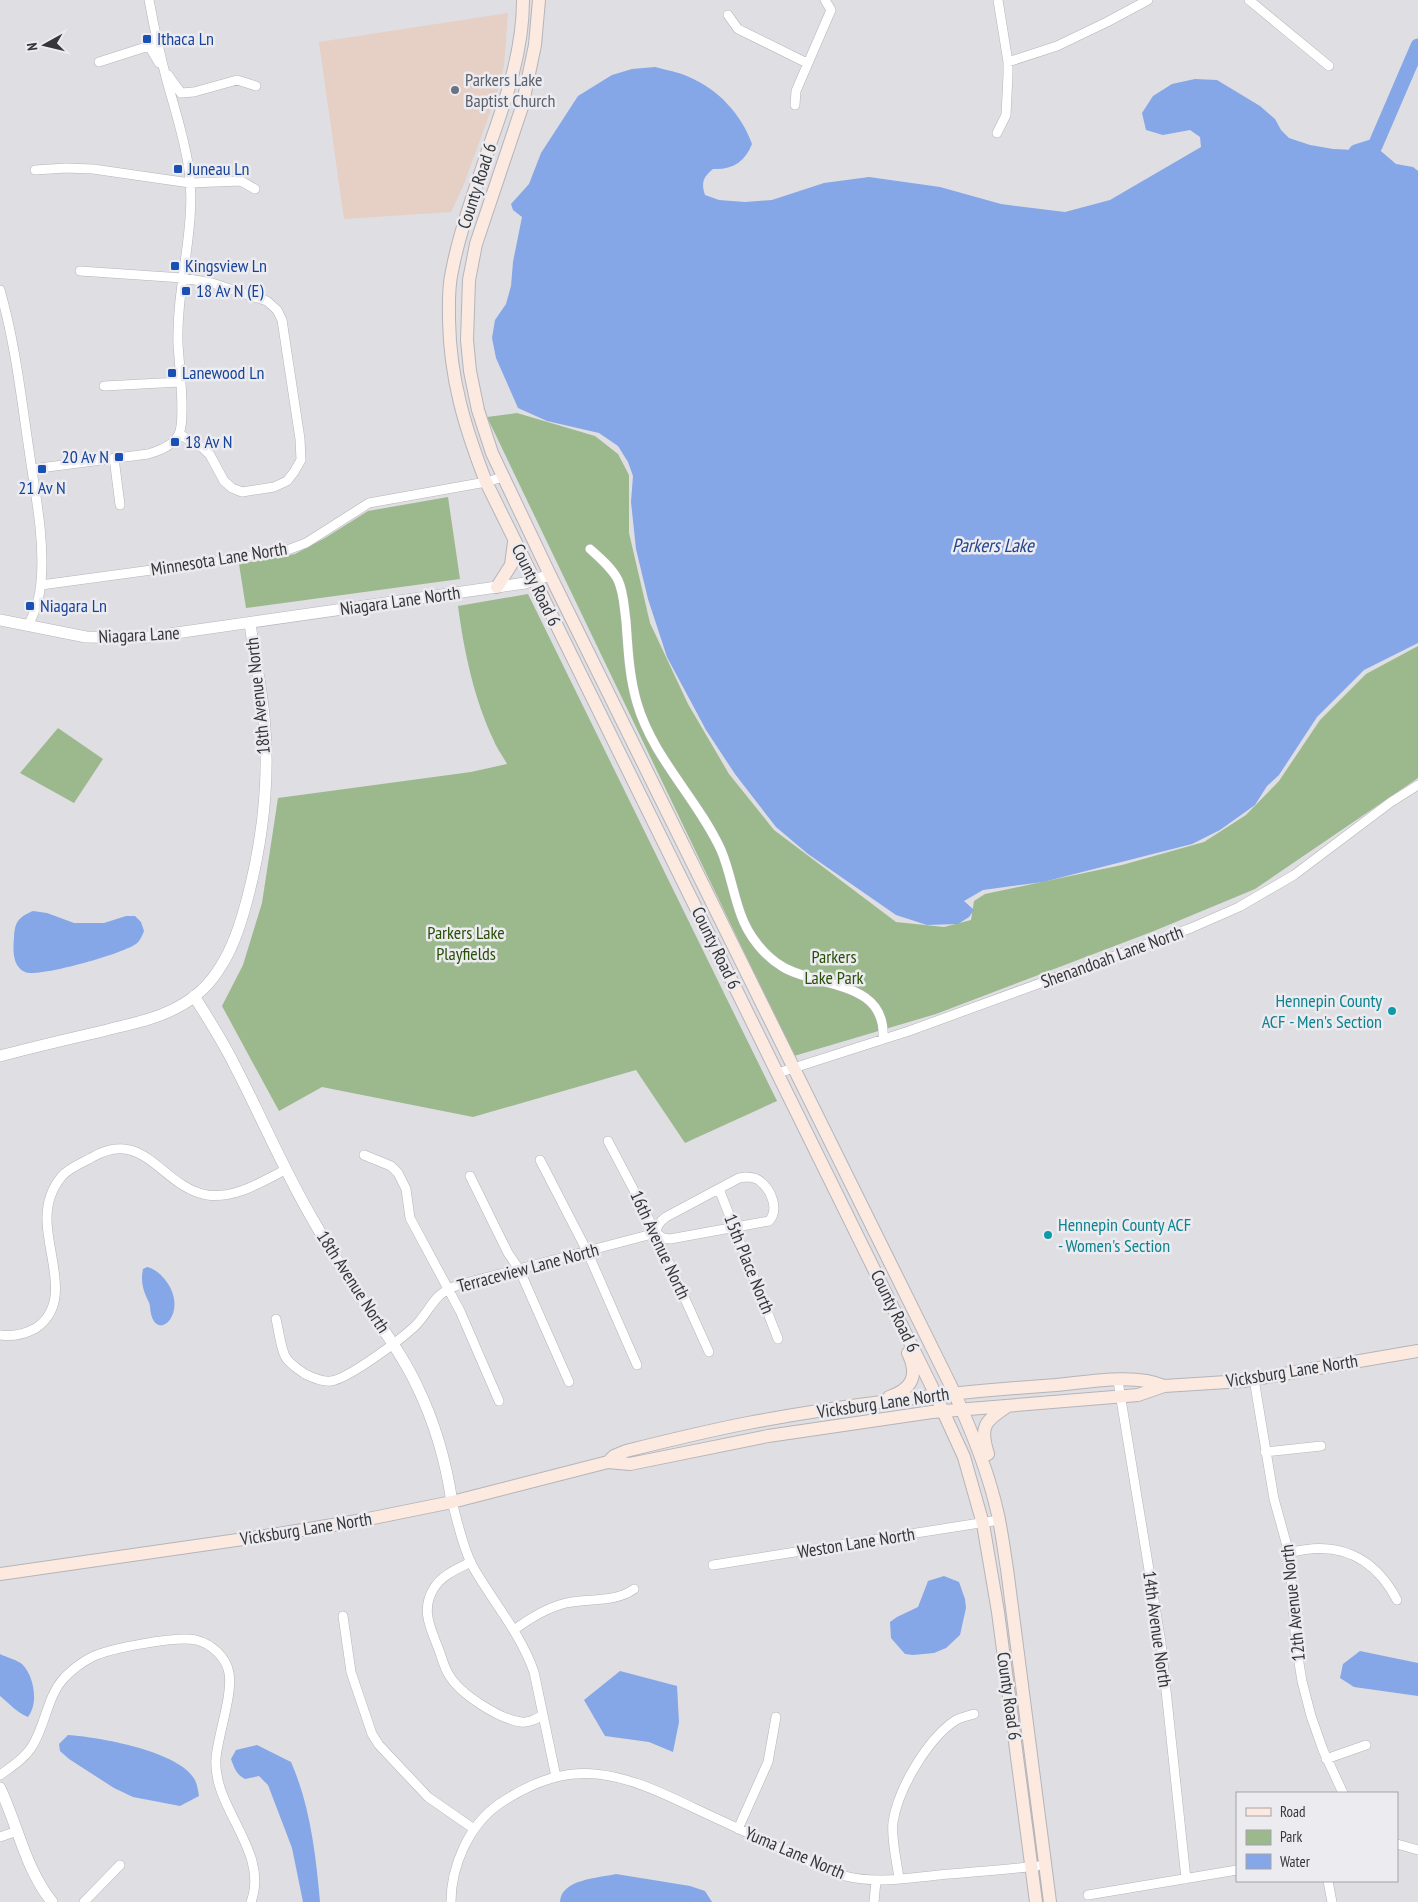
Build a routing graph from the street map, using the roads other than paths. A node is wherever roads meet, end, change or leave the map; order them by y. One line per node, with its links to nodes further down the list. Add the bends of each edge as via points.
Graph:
1 (149, 0): 14 (street)
2 (524, 0): 30 (main road, County Road 6, via 517,60 463,225 451,272 449,332 454,383 470,443)
3 (538, 0): 29 (main road, County Road 6, via 535,45 522,108 476,244 469,280 470,371 478,410)
4 (825, 0): 12 (street, via 832,10)
5 (998, 0): 11 (street)
6 (1148, 0): 8 (street)
7 (1249, 0): 13 (street)
8 (1139, 2): 11 (street, via 1057,46)
9 (728, 14): 12 (street, via 738,29)
10 (99, 62): 14 (street, via 149,46)
11 (1008, 62): 17 (street, via 1006,115)
12 (807, 63): 16 (street, via 796,91)
13 (1329, 66)
14 (164, 69): 15 (street, via 181,93 237,80); 19 (street, via 185,146)
15 (256, 86)
16 (795, 105)
17 (997, 133)
18 (35, 170): 19 (street, via 93,169)
19 (190, 183): 20 (street, via 240,182); 22 (street)
20 (255, 189)
21 (80, 271): 22 (street)
22 (183, 278): 24 (street, via 178,316); 26 (street, via 212,282 267,301 277,310 282,320 301,460 287,480 274,487 242,492 224,482 203,448)
23 (0, 290): 28 (street, via 16,361)
24 (180, 382): 25 (street); 26 (street, via 182,410)
25 (104, 386)
26 (179, 434): 27 (street, via 161,450)
27 (114, 458): 28 (street); 31 (street)
28 (32, 469): 36 (street)
29 (503, 477): 30 (street, Minnesota Lane North); 34 (main road, County Road 6)
30 (486, 482): 32 (main road, County Road 6); 36 (street, Minnesota Lane North, via 369,503 306,543 290,549)
31 (120, 504)
32 (514, 540): 35 (main road, County Road 6); 37 (main road, via 511,565)
33 (590, 549): 43 (street, via 617,578 623,596 631,677 645,726 720,849 739,910 752,937 783,967 852,989 867,998 881,1020)
34 (550, 575): 35 (street, Niagara Lane North); 45 (main road, County Road 6)
35 (534, 581): 37 (street, Niagara Lane North); 46 (main road, County Road 6)
36 (41, 584): 40 (street, via 36,610)
37 (497, 587): 39 (street, Niagara Lane North)
38 (0, 620): 40 (street)
39 (250, 623): 40 (street, Niagara Lane, via 119,639 76,636); 42 (street, 18th Avenue North, via 264,723 265,802 260,841 242,917 230,950 209,983)
40 (28, 626)
41 (1418, 784): 43 (street, Shenandoah Lane North, via 1294,875 1239,907 1183,931)
42 (194, 996): 44 (street, via 146,1021); 50 (street, 18th Avenue North, via 237,1069)
43 (883, 1039): 45 (street, Shenandoah Lane North)
44 (0, 1056)
45 (794, 1068): 46 (street, Shenandoah Lane North); 70 (main road, County Road 6)
46 (778, 1073): 57 (main road, County Road 6)
47 (608, 1140): 54 (street, 16th Avenue North)
48 (364, 1155): 58 (street, via 382,1161 398,1173 406,1189 410,1218)
49 (540, 1160): 55 (street)
50 (285, 1170): 60 (street, via 244,1190 222,1196 209,1195 185,1187 140,1152 113,1149 100,1152 64,1174 49,1200 47,1218 56,1283 53,1306 43,1321 29,1332); 62 (street, 18th Avenue North, via 346,1275)
51 (470, 1176): 56 (street)
52 (719, 1189): 53 (street, 15th Place North); 53 (street, via 746,1176 761,1181 773,1203 775,1210 769,1221); 54 (street, via 666,1217 657,1227)
53 (735, 1228): 54 (street, via 670,1239); 61 (street, 15th Place North)
54 (656, 1234): 55 (street, Terraceview Lane North); 64 (street, 16th Avenue North)
55 (586, 1251): 56 (street, Terraceview Lane North); 65 (street)
56 (519, 1269): 58 (street, Terraceview Lane North); 68 (street)
57 (880, 1282): 71 (main road, County Road 6); 74 (main road, via 884,1303 912,1362 914,1375 902,1392)
58 (448, 1289): 62 (street, Terraceview Lane North, via 415,1327); 73 (street)
59 (276, 1319): 62 (street, Terraceview Lane North, via 286,1357 292,1365 321,1380 339,1379)
60 (0, 1335)
61 (778, 1339)
62 (393, 1344): 81 (street, 18th Avenue North, via 417,1385 430,1417 441,1449)
63 (1418, 1351): 66 (main road, Vicksburg Lane North)
64 (709, 1352)
65 (637, 1365)
66 (1254, 1379): 69 (main road, Vicksburg Lane North); 79 (street, 12th Avenue North)
67 (1118, 1380): 69 (main road, Vicksburg Lane North, via 1154,1382); 70 (main road, Vicksburg Lane North); 72 (street, 14th Avenue North)
68 (569, 1382)
69 (1164, 1386): 72 (main road, Vicksburg Lane North, via 1144,1394)
70 (954, 1393): 71 (main road, Vicksburg Lane North); 76 (main road, County Road 6)
71 (936, 1395): 74 (main road, Vicksburg Lane North); 77 (main road, County Road 6)
72 (1120, 1396): 75 (main road, Vicksburg Lane North); 112 (street, 14th Avenue North, via 1161,1643)
73 (499, 1401)
74 (868, 1404): 80 (main road, Vicksburg Lane North, via 718,1429 626,1451)
75 (1010, 1405): 76 (main road, Vicksburg Lane North); 82 (main road, via 991,1417 983,1434 999,1492)
76 (962, 1409): 77 (main road, Vicksburg Lane North); 82 (main road, County Road 6, via 980,1455)
77 (943, 1411): 80 (main road, Vicksburg Lane North, via 768,1436 630,1464); 83 (main road, County Road 6, via 964,1457)
78 (1322, 1446): 79 (street)
79 (1265, 1452): 84 (street, 12th Avenue North)
80 (608, 1462): 81 (main road, Vicksburg Lane North)
81 (452, 1502): 85 (street, 18th Avenue North); 87 (main road, Vicksburg Lane North, via 290,1532)
82 (998, 1518): 83 (street, Weston Lane North); 108 (main road, County Road 6)
83 (983, 1524): 86 (street, Weston Lane North); 109 (main road, County Road 6)
84 (1289, 1553): 89 (street, via 1321,1548 1337,1549 1352,1555 1379,1573); 96 (street, 12th Avenue North, via 1302,1681)
85 (471, 1562): 91 (street, 18th Avenue North); 93 (street, via 440,1580 428,1600 428,1624 446,1669 456,1683 495,1714 523,1722)
86 (713, 1565)
87 (0, 1574)
88 (634, 1589): 91 (street, via 618,1597 566,1603 548,1609)
89 (1397, 1600)
90 (343, 1616): 102 (street, via 351,1672 372,1734 428,1797)
91 (514, 1630): 93 (street, 18th Avenue North, via 531,1663)
92 (974, 1714): 111 (street, via 958,1719 934,1740 899,1802 893,1830)
93 (543, 1715): 98 (street, 18th Avenue North)
94 (776, 1717): 101 (street, via 768,1762)
95 (1366, 1745): 96 (street)
96 (1326, 1758): 100 (street, 12th Avenue North)
97 (0, 1775): 118 (street, via 23,1759 31,1748 53,1694 64,1679 92,1657 126,1646 194,1640 214,1648 226,1665 230,1681 217,1747 216,1773 253,1866)
98 (556, 1777): 101 (street, Yuma Lane North, via 594,1774 631,1780); 102 (street, via 513,1794)
99 (0, 1788): 103 (street)
100 (1343, 1792)
101 (738, 1828): 113 (street, Yuma Lane North, via 843,1876)
102 (474, 1829): 119 (street, via 454,1876)
103 (16, 1831): 104 (street); 116 (street, via 36,1878)
104 (0, 1838)
105 (1398, 1844): 106 (street)
106 (1418, 1850)
107 (120, 1865): 117 (street)
108 (1045, 1865): 109 (street, Yuma Lane North); 122 (main road, County Road 6)
109 (1032, 1866): 111 (street, Yuma Lane North); 121 (main road, County Road 6)
110 (1236, 1870): 112 (street)
111 (899, 1879): 113 (street, Yuma Lane North)
112 (1186, 1879): 115 (street)
113 (876, 1881): 120 (street)
114 (1328, 1882): 123 (street)
115 (1088, 1895)
116 (52, 1902)
117 (84, 1902)
118 (251, 1902)
119 (451, 1902)
120 (874, 1902)
121 (1036, 1902)
122 (1050, 1902)
123 (1332, 1902)

